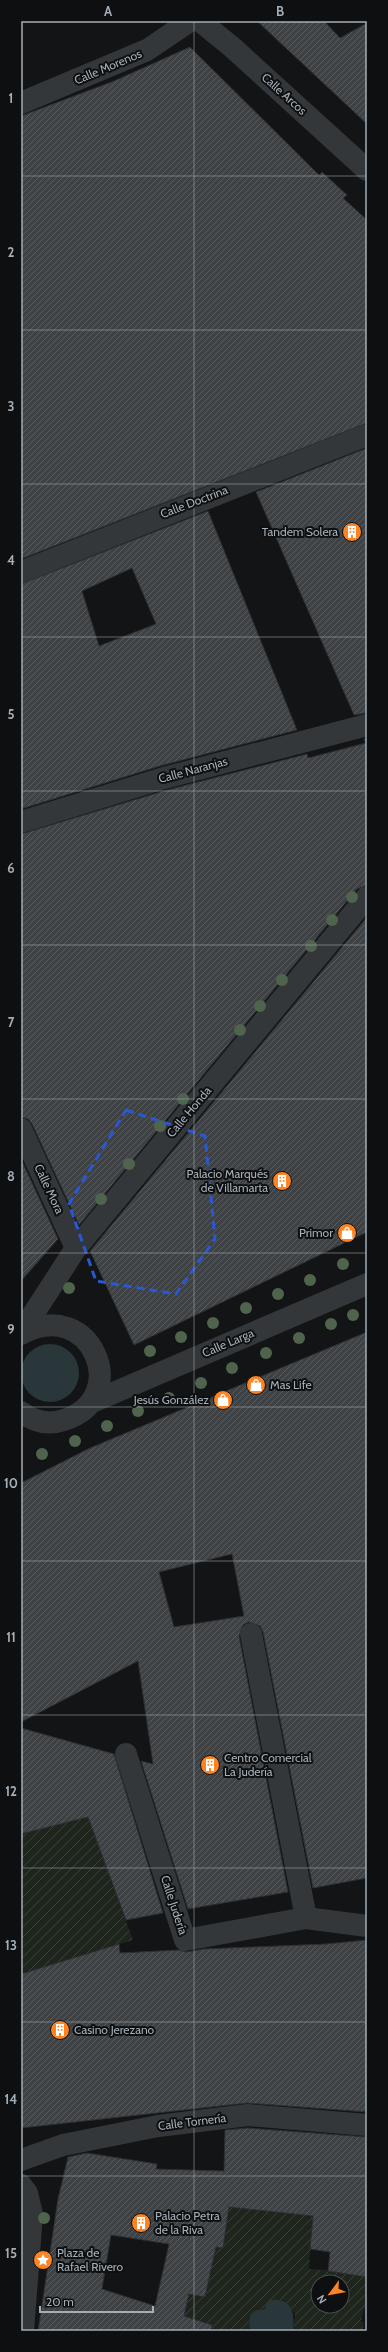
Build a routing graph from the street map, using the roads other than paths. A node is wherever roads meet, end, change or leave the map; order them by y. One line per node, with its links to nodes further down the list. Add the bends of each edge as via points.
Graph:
1 (190, 21): 3 (street, Calle Morenos, via 147,50)
2 (200, 21): 4 (street, Calle Arcos)
3 (21, 103)
4 (367, 170)
5 (367, 435): 6 (street, Calle Doctrina)
6 (21, 572)
7 (367, 725): 8 (street, Calle Naranjas, via 164,778)
8 (21, 822)
9 (367, 897): 11 (street, Calle Honda)
10 (21, 1129): 11 (street, Calle Mora)
11 (76, 1248): 13 (street, Calle Honda)
12 (367, 1284): 14 (street, Calle Larga)
13 (21, 1333): 14 (street, via 37,1326 53,1324 70,1328 84,1337 100,1364 100,1380)
14 (90, 1403): 15 (street, via 73,1418 57,1423)
15 (25, 1419)
16 (251, 1634): 18 (street)
17 (126, 1754): 18 (street, Calle Judería, via 185,1940)
18 (306, 1918): 19 (street, Calle Judería)
19 (367, 1926)
20 (367, 2125): 21 (street, Calle Tornería, via 248,2115 158,2126 62,2145)
21 (21, 2160)
22 (21, 2184): 23 (street, via 27,2193 32,2214)
23 (24, 2331)

